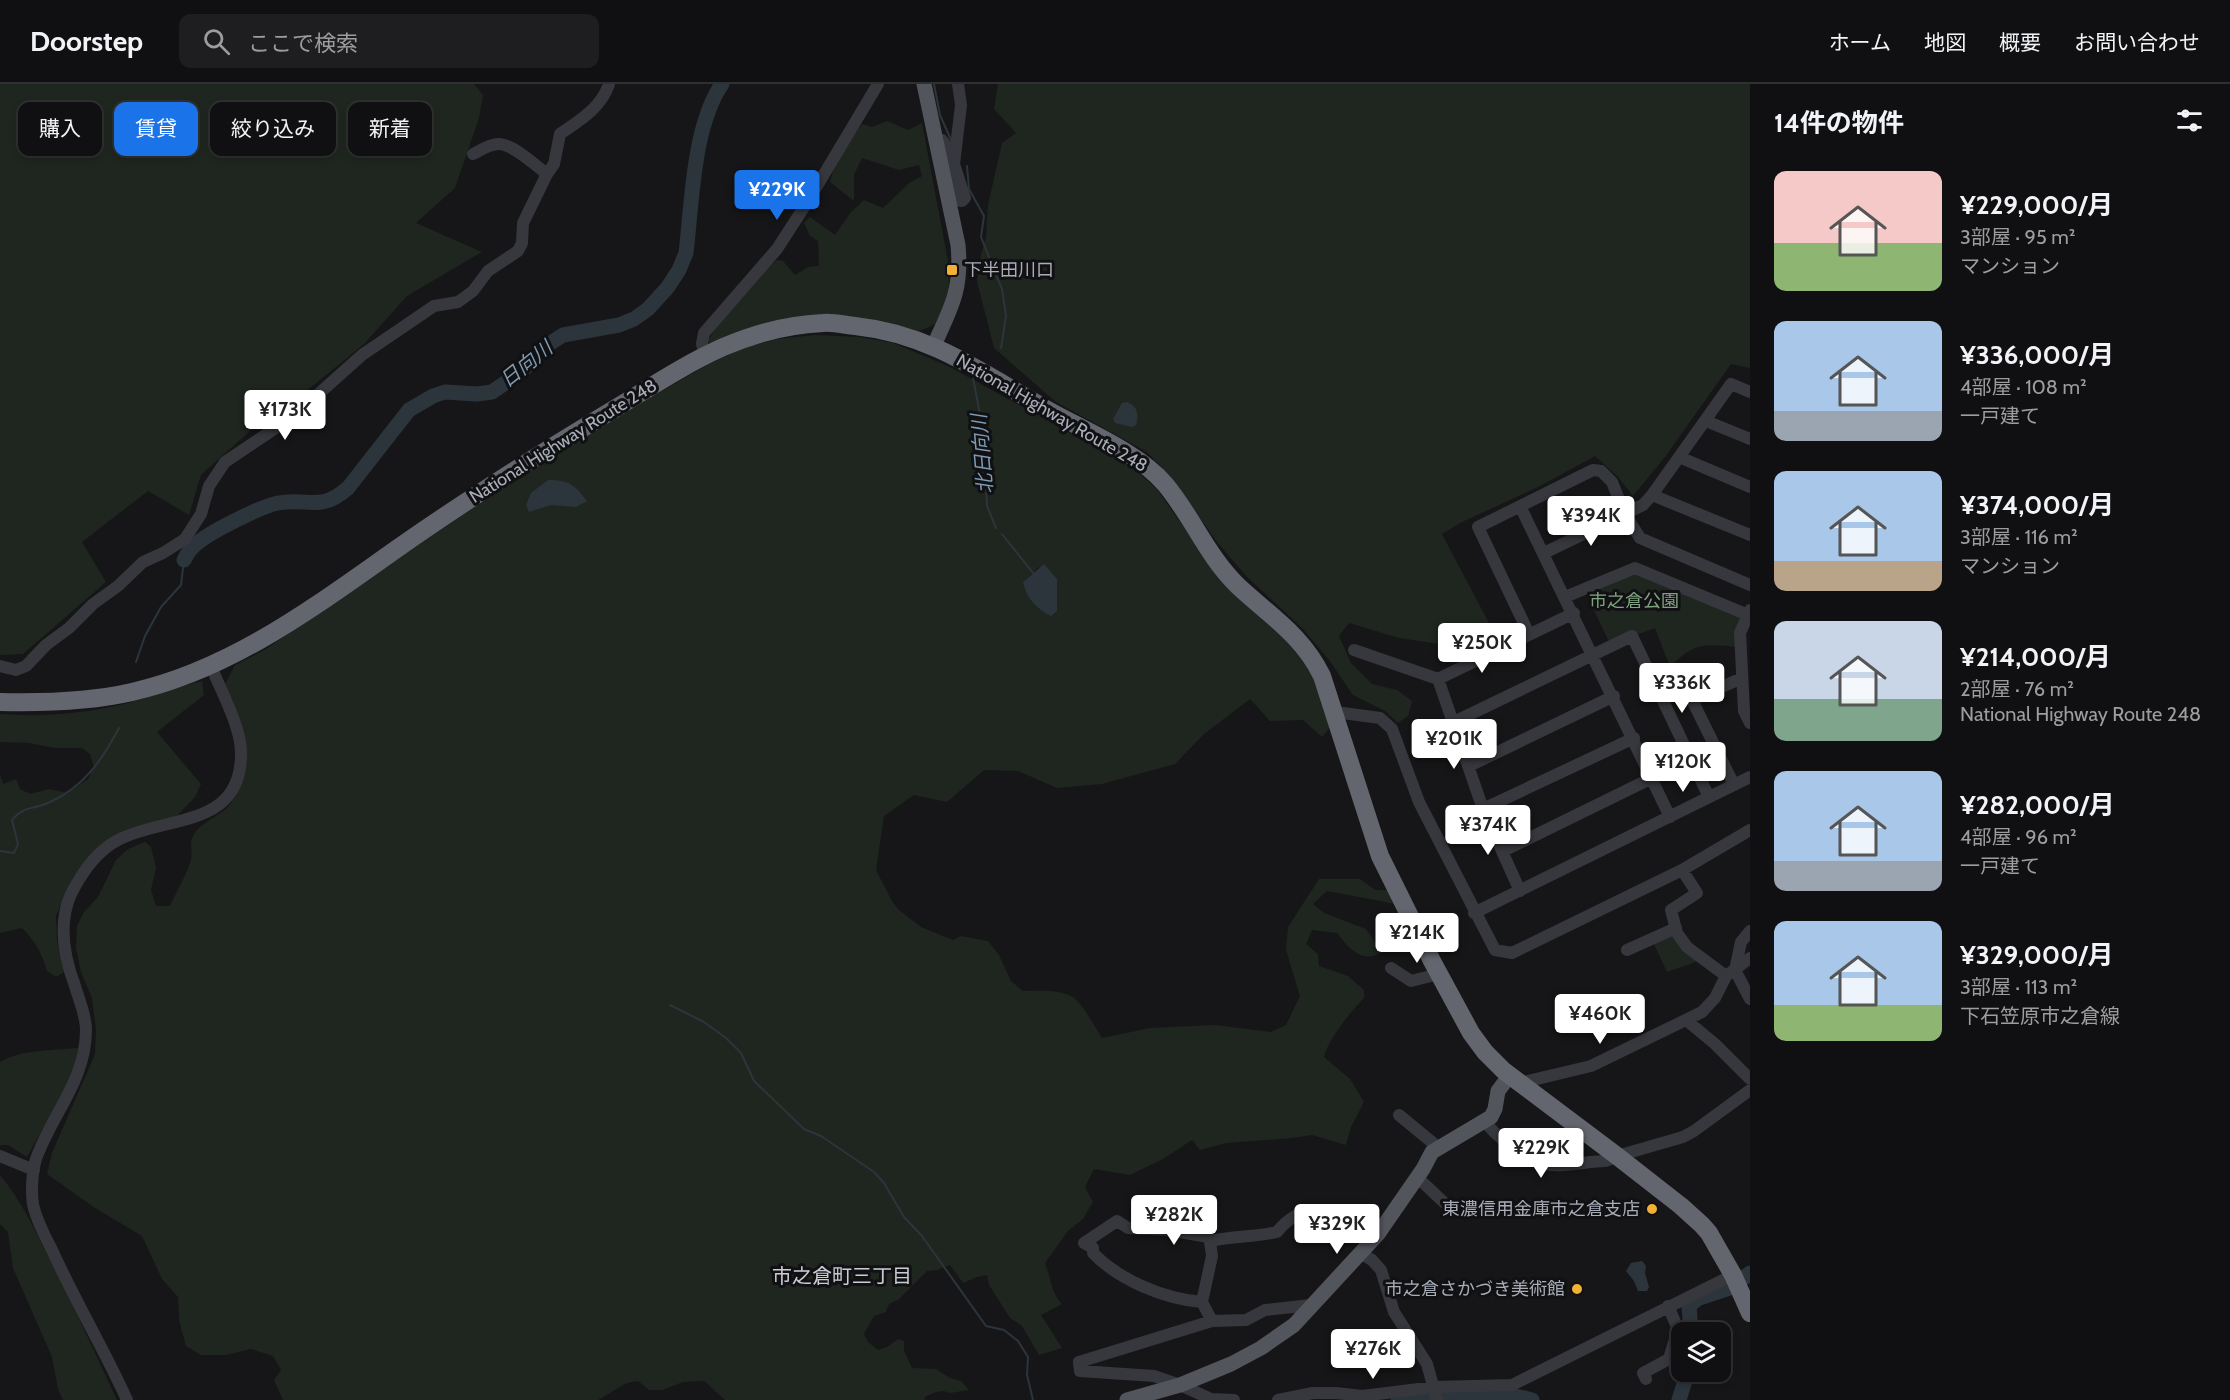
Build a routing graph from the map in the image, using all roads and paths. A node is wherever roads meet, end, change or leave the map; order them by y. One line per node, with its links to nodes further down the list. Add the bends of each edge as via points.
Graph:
1 (609, 84): 7 (street, via 593,111 560,134 554,164)
2 (878, 84): 9 (street, via 777,249 704,333)
3 (924, 84): 5 (main road)
4 (958, 84): 5 (street, via 961,105 954,165 965,198 962,201 956,201 945,144 942,140)
5 (935, 142): 8 (main road, via 960,267 958,288)
6 (473, 154): 7 (street, via 489,145 501,144)
7 (547, 174): 27 (street, via 523,223 518,251 488,270 473,291 458,302 434,306 362,355 295,416 225,462 209,486 201,514 185,539 143,562 26,666 16,670)
8 (934, 345): 9 (highway, National Highway Route 248, via 873,328 826,323 770,330); 33 (highway, National Highway Route 248, via 1148,467 1178,503 1216,562 1302,643 1323,676)
9 (705, 354): 28 (highway, National Highway Route 248, via 518,467 278,631)
10 (1750, 392): 11 (street, via 1731,384)
11 (1706, 421): 12 (street); 13 (street)
12 (1750, 439)
13 (1679, 457): 14 (street); 15 (street)
14 (1750, 487)
15 (1652, 495): 17 (street); 18 (street)
16 (1520, 506): 17 (street, via 1593,470 1602,471 1612,482); 19 (street); 24 (street, via 1478,527)
17 (1625, 514): 19 (street); 20 (street, via 1640,538)
18 (1750, 535)
19 (1544, 553): 21 (street)
20 (1750, 585)
21 (1565, 597): 22 (street, via 1635,568); 23 (street)
22 (1749, 612): 29 (street, via 1740,633)
23 (1574, 614): 24 (street); 26 (street)
24 (1529, 634): 30 (street)
25 (1354, 650): 30 (street)
26 (1593, 654): 31 (street); 34 (street); 41 (street, via 1632,636)
27 (0, 666)
28 (211, 666): 32 (highway, National Highway Route 248, via 167,682 86,700); 66 (street, via 237,730 241,750 236,781 219,806 207,814 116,841 90,863 70,896 63,933 86,1027 84,1059)
29 (1742, 678): 35 (street, via 1744,711); 40 (street, via 1692,700)
30 (1438, 679): 34 (street)
31 (1614, 696): 36 (street); 37 (street)
32 (0, 702)
33 (1335, 712): 48 (street, via 1380,718 1392,729 1419,802); 55 (highway, National Highway Route 248, via 1380,856)
34 (1454, 722): 37 (street)
35 (1750, 723)
36 (1634, 738): 39 (street); 42 (street)
37 (1469, 766): 42 (street)
38 (1750, 777): 40 (street)
39 (1652, 778): 43 (street); 45 (street)
40 (1734, 785): 41 (street)
41 (1709, 797): 43 (street)
42 (1483, 809): 45 (street)
43 (1670, 817): 47 (street)
44 (1750, 830): 46 (street)
45 (1503, 851): 47 (street)
46 (1682, 870): 48 (street, via 1512,953 1495,950); 49 (street, via 1697,893 1671,910)
47 (1520, 891): 48 (street)
48 (1474, 913)
49 (1676, 928): 51 (street); 54 (street, via 1687,946)
50 (1750, 931): 54 (street, via 1741,942)
51 (1627, 950)
52 (1750, 958): 54 (street)
53 (1391, 968): 55 (street, via 1412,981)
54 (1730, 973): 56 (street); 57 (street, via 1702,1012)
55 (1439, 974): 58 (highway, National Highway Route 248, via 1471,1033 1485,1052)
56 (1750, 999)
57 (1686, 1020): 58 (street, via 1591,1066); 59 (street)
58 (1515, 1079): 62 (main road, via 1498,1091 1495,1109); 65 (highway, National Highway Route 248)
59 (1750, 1079)
60 (1750, 1090): 65 (street, via 1683,1137)
61 (1399, 1115): 63 (street)
62 (1485, 1122): 63 (main road); 65 (street, via 1501,1140 1541,1164 1610,1161)
63 (1439, 1148): 67 (main road, via 1432,1152)
64 (0, 1156): 66 (street)
65 (1617, 1156): 72 (highway, National Highway Route 248, via 1702,1225)
66 (34, 1170): 81 (street, via 33,1204 38,1220)
67 (1417, 1177): 68 (street); 69 (main road)
68 (1453, 1211)
69 (1378, 1234): 70 (street, via 1339,1216 1304,1211 1288,1219 1277,1232); 71 (main road)
70 (1210, 1241): 73 (street, via 1212,1256); 73 (street, via 1208,1237 1169,1230 1128,1228 1117,1221 1084,1243 1093,1248 1105,1266 1148,1288 1185,1301)
71 (1362, 1254): 74 (main road); 80 (street, via 1381,1270 1394,1312 1427,1364)
72 (1733, 1275): 75 (street); 76 (highway, National Highway Route 248)
73 (1202, 1302): 77 (street)
74 (1311, 1305): 77 (street, via 1265,1310 1246,1320); 79 (main road, via 1294,1325 1262,1348)
75 (1668, 1306): 78 (street, via 1678,1329 1668,1359 1643,1373); 80 (street, via 1512,1384)
76 (1750, 1313)
77 (1212, 1322): 79 (street, via 1079,1362 1080,1371 1154,1376)
78 (1646, 1379)
79 (1180, 1384): 82 (main road); 83 (street, via 1211,1399)
80 (1436, 1394): 84 (street, via 1313,1393)
81 (127, 1400)
82 (1127, 1400)
83 (1233, 1400)
84 (1278, 1400)

